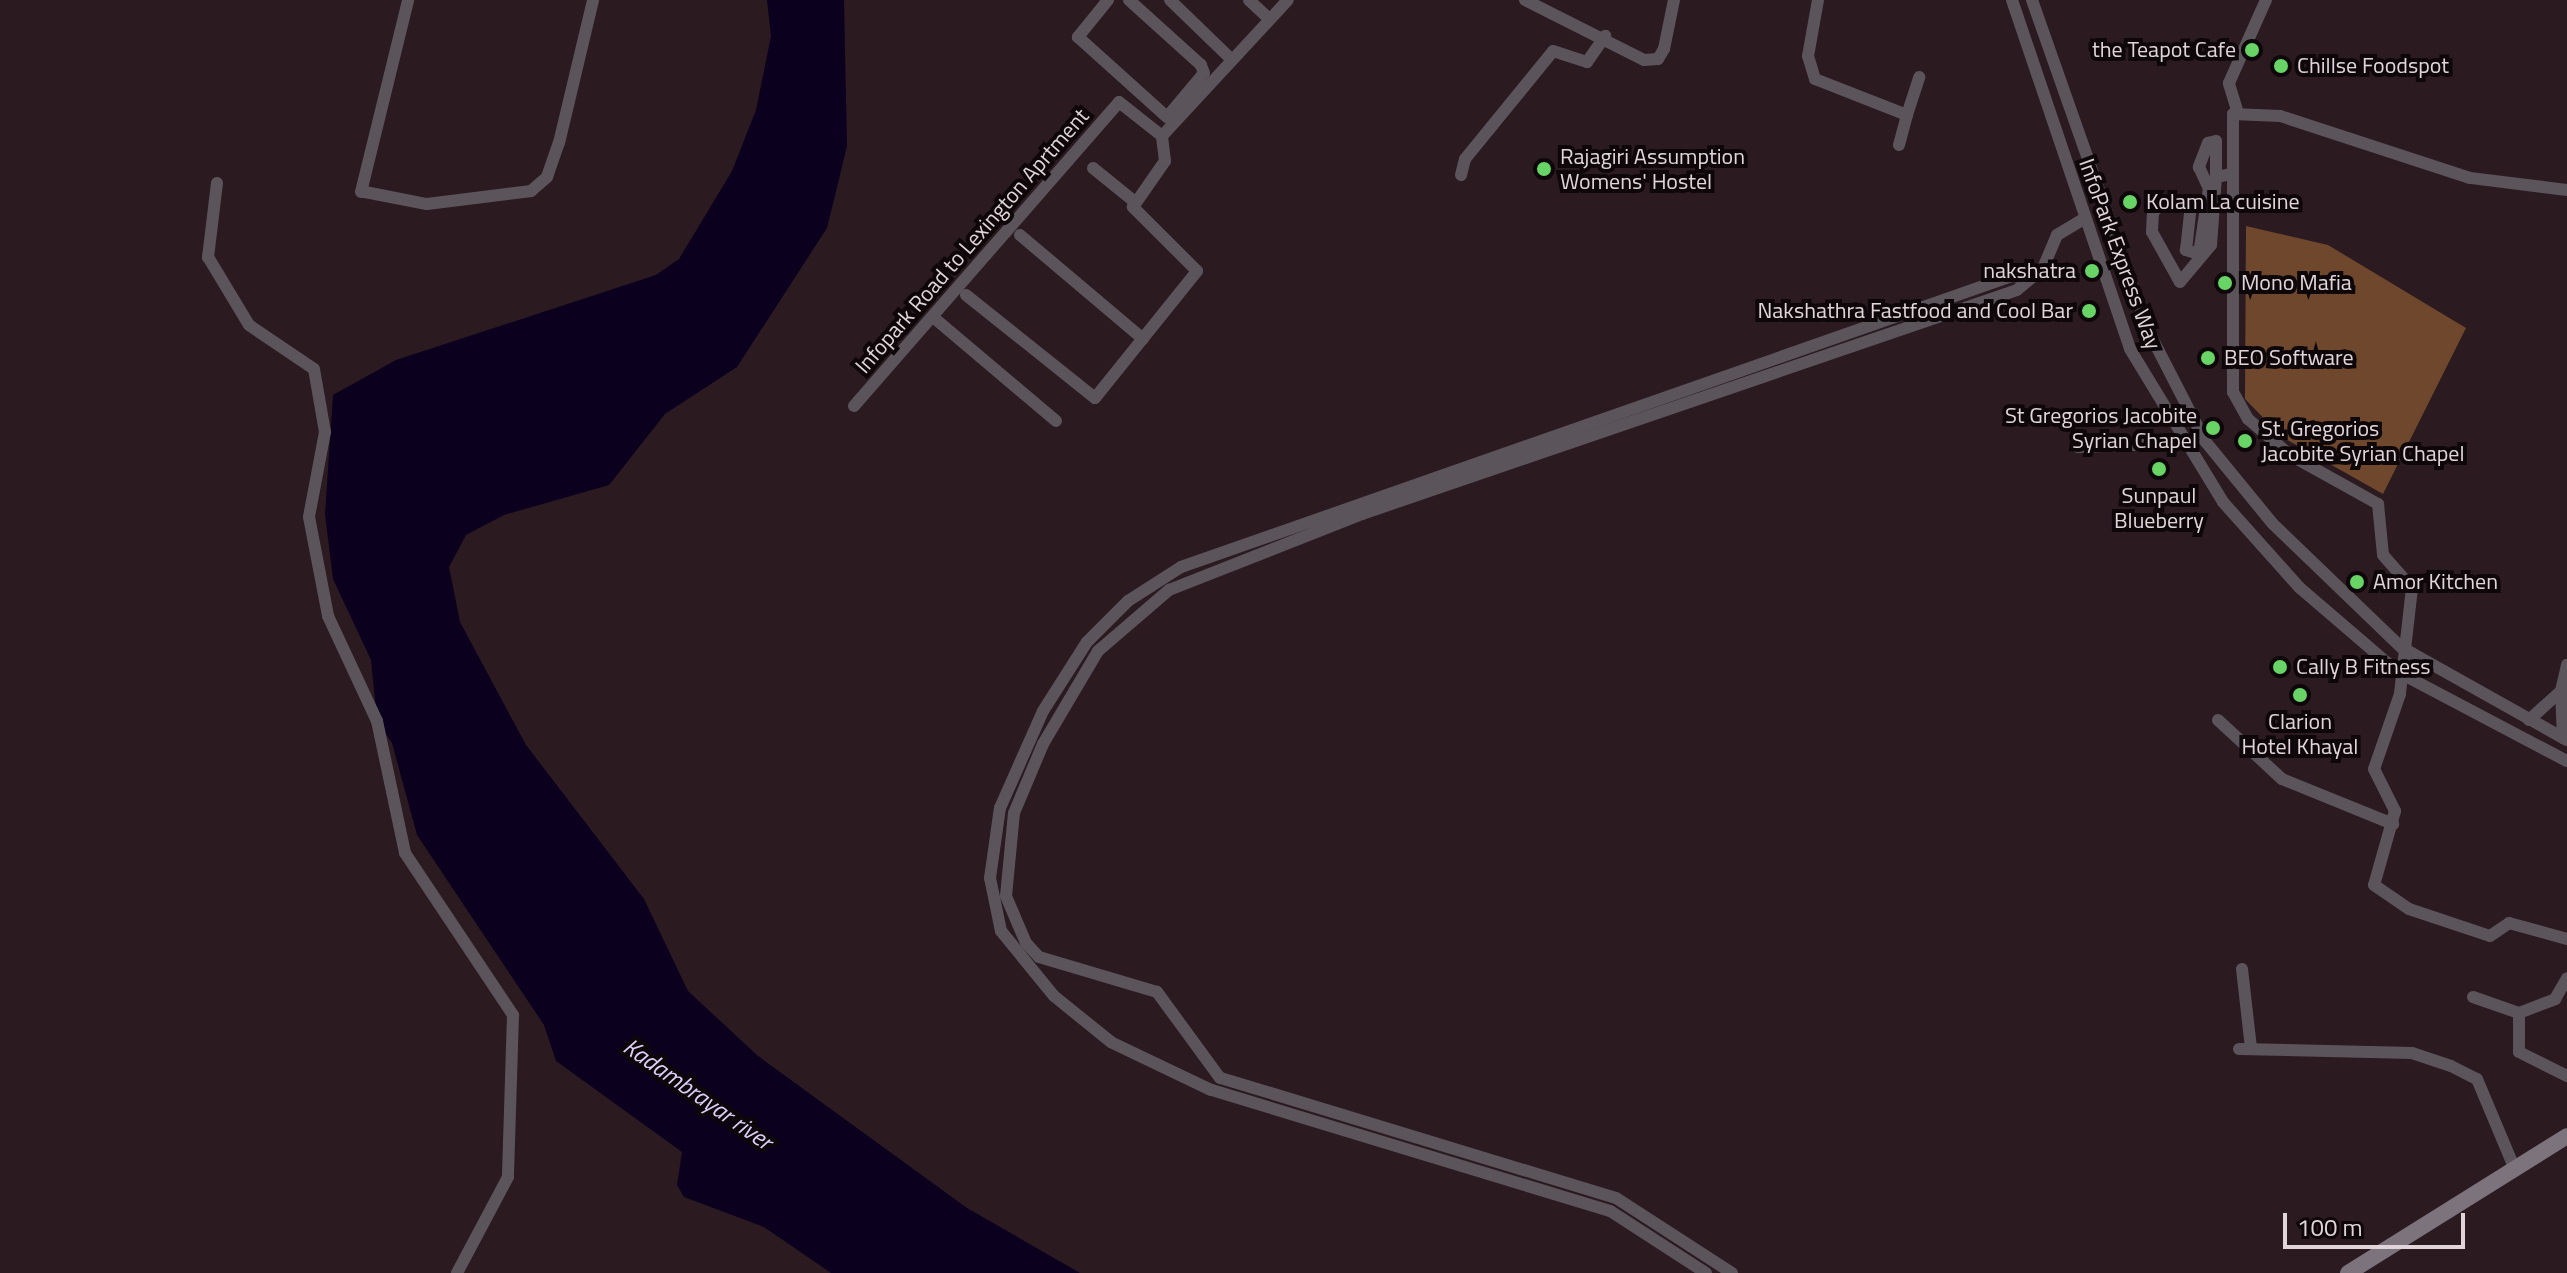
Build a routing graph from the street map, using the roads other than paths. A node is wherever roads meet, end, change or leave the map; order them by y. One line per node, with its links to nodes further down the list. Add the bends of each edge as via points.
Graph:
1 (408, 0): 2 (street, via 363,192 427,204 531,191 547,177)
2 (593, 0)
3 (1108, 0): 20 (street, via 1078,37)
4 (1129, 0): 20 (street, via 1204,73)
5 (1170, 0): 16 (street)
6 (1249, 0): 14 (street)
7 (1288, 0): 14 (street)
8 (1525, 0): 15 (street)
9 (1674, 0): 15 (street, via 1658,59 1644,60)
10 (1818, 0): 19 (street, via 1808,56 1815,79 1834,92)
11 (2012, 0): 30 (street, InfoPark Express Way)
12 (2032, 0): 40 (street, InfoPark Express Way, via 2148,330 2205,441 2273,524)
13 (2266, 0): 18 (street, via 2229,83)
14 (1267, 17): 16 (street)
15 (1605, 36): 25 (street, via 1587,62 1553,51 1465,159)
16 (1229, 57): 20 (street)
17 (1919, 77): 19 (street)
18 (2237, 110): 24 (street); 28 (street, via 2280,116 2430,169)
19 (1907, 115): 22 (street)
20 (1170, 120): 21 (street)
21 (1162, 136): 29 (street, via 1165,161); 34 (street, Infopark Road to Lexington Aprtment, via 1119,102)
22 (1899, 145)
23 (1093, 168): 29 (street)
24 (2232, 174): 26 (street); 40 (street, via 2233,392 2248,419 2290,455 2378,504 2383,555 2412,588)
25 (1461, 175)
26 (2216, 177): 26 (street, via 2211,245 2180,282 2152,232 2153,212 2164,203 2191,205 2186,250 2199,254 2209,188 2199,167 2208,143 2216,141)
27 (217, 183): 57 (street, via 208,257 249,325 314,369 325,432 309,517 328,616 377,721 405,853 513,1015 508,1177)
28 (2567, 190)
29 (1135, 202): 35 (street, via 1135,217 1197,271)
30 (2085, 218): 32 (street, via 2057,235 2049,259); 38 (street, InfoPark Express Way, via 2130,349)
31 (1020, 235): 35 (street)
32 (2028, 278): 58 (street, via 2012,276 1181,567 1128,601 1087,642 1043,711 1000,808 990,878 1001,931 1054,996 1111,1042 1211,1090 1610,1211); 59 (street, via 2017,290 1187,580 1138,612 1098,651 1056,718 1014,813 1006,896 1026,943 1039,957 1157,992 1220,1078 1616,1198)
33 (966, 295): 35 (street, via 1095,398)
34 (933, 317): 36 (street, Infopark Road to Lexington Aprtment); 37 (street)
35 (1143, 339)
36 (854, 406)
37 (1056, 421)
38 (2182, 443): 39 (street); 42 (street, InfoPark Express Way, via 2300,588)
39 (2078, 447)
40 (2401, 647): 42 (street); 45 (street, InfoPark Express Way)
41 (2567, 665): 43 (street)
42 (2398, 672): 47 (street, InfoPark Express Way); 48 (street, via 2400,694 2374,769 2395,811)
43 (2561, 691): 45 (street); 46 (street)
44 (2218, 720): 48 (street, via 2282,779)
45 (2529, 720): 46 (street, InfoPark Express Way)
46 (2565, 739)
47 (2567, 761)
48 (2393, 824): 49 (street, via 2372,876 2383,895 2490,936 2509,923)
49 (2567, 939)
50 (2242, 969): 56 (street, via 2245,1049 2412,1053 2451,1066 2477,1079)
51 (2567, 978): 53 (street, via 2555,999)
52 (2473, 997): 53 (street)
53 (2519, 1013): 54 (street, via 2519,1052)
54 (2567, 1076)
55 (2567, 1136): 56 (street)
56 (2514, 1167): 60 (street)
57 (457, 1273)
58 (1706, 1273)
59 (1732, 1273)
60 (2348, 1273)

